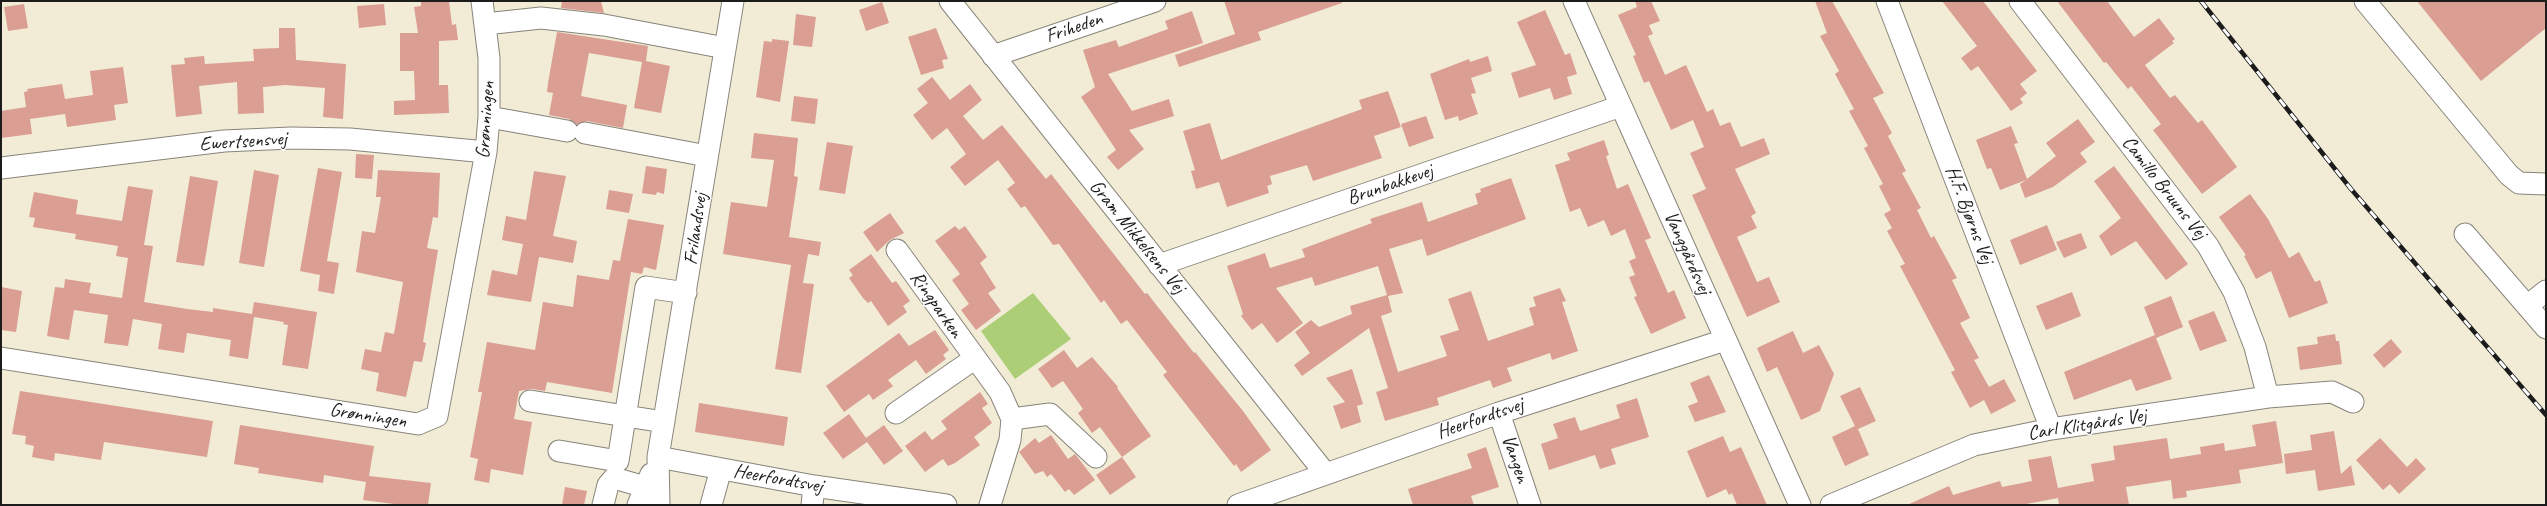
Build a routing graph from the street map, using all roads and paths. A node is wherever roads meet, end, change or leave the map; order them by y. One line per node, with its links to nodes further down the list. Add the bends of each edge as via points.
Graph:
1 (482, 1): 9 (street, Grønningen)
2 (733, 1): 10 (street, Frilandsvej)
3 (950, 1): 11 (street, Gram Mikkelsens Vej)
4 (1155, 1): 11 (street, Friheden)
5 (1574, 1): 12 (street, Vanggårdsvej)
6 (1887, 1): 36 (street, H.F. Bjørns Vej)
7 (2020, 1): 28 (street, Camillo Bruuns Vej, via 2208,246 2239,306 2255,347)
8 (2365, 1): 17 (street, via 2509,175 2519,183)
9 (485, 24): 10 (street, via 541,18 604,25); 13 (street, Grønningen)
10 (725, 48): 15 (street, Frilandsvej)
11 (993, 56): 20 (street, Gram Mikkelsens Vej)
12 (1621, 106): 20 (street, Brunbakkevej); 25 (street, Vanggårdsvej)
13 (489, 116): 14 (street, Grønningen); 15 (street)
14 (486, 152): 16 (street, Ewertsensvej, via 350,139 291,138 224,141); 26 (street, Grønningen, via 437,416 418,424)
15 (707, 156): 22 (street, Frilandsvej)
16 (1, 168)
17 (2546, 184)
18 (2465, 234): 23 (street)
19 (897, 250): 27 (street, Ringparken)
20 (1159, 265): 41 (street, Gram Mikkelsens Vej)
21 (2546, 291): 23 (street)
22 (686, 293): 33 (street, via 646,287); 35 (street, Frilandsvej)
23 (2527, 306): 24 (street)
24 (2546, 328)
25 (1725, 340): 32 (street, Heerfordtsvej); 51 (street, Vanggårdsvej)
26 (1, 358)
27 (974, 359): 31 (street, Ringparken); 34 (street, Ringparken, via 1000,392)
28 (2268, 397): 30 (street, Carl Klitgårds Vej, via 2332,392); 36 (street, Carl Klitgårds Vej)
29 (530, 401): 33 (street)
30 (2353, 402)
31 (896, 412)
32 (1499, 413): 41 (street, Heerfordtsvej); 50 (street, Vangen)
33 (625, 416): 35 (street); 37 (street, via 618,461)
34 (1012, 419): 39 (street, via 1050,414); 48 (street, Ringparken, via 1010,440)
35 (664, 422): 38 (street, Frilandsvej)
36 (2051, 429): 52 (street, Carl Klitgårds Vej, via 1974,445)
37 (559, 451)
38 (658, 457): 40 (street, Heerfordtsvej); 43 (street, Frilandsvej); 45 (street, Frilandsvej)
39 (1096, 457)
40 (721, 469): 42 (street, Heerfordtsvej); 46 (street)
41 (1325, 473): 49 (street, Heerfordtsvej)
42 (813, 495): 47 (street, Heerfordtsvej)
43 (641, 496): 44 (street, via 614,478 608,485)
44 (603, 505)
45 (659, 505)
46 (711, 505)
47 (946, 505)
48 (990, 505)
49 (1238, 505)
50 (1530, 505)
51 (1800, 505)
52 (1832, 505)

